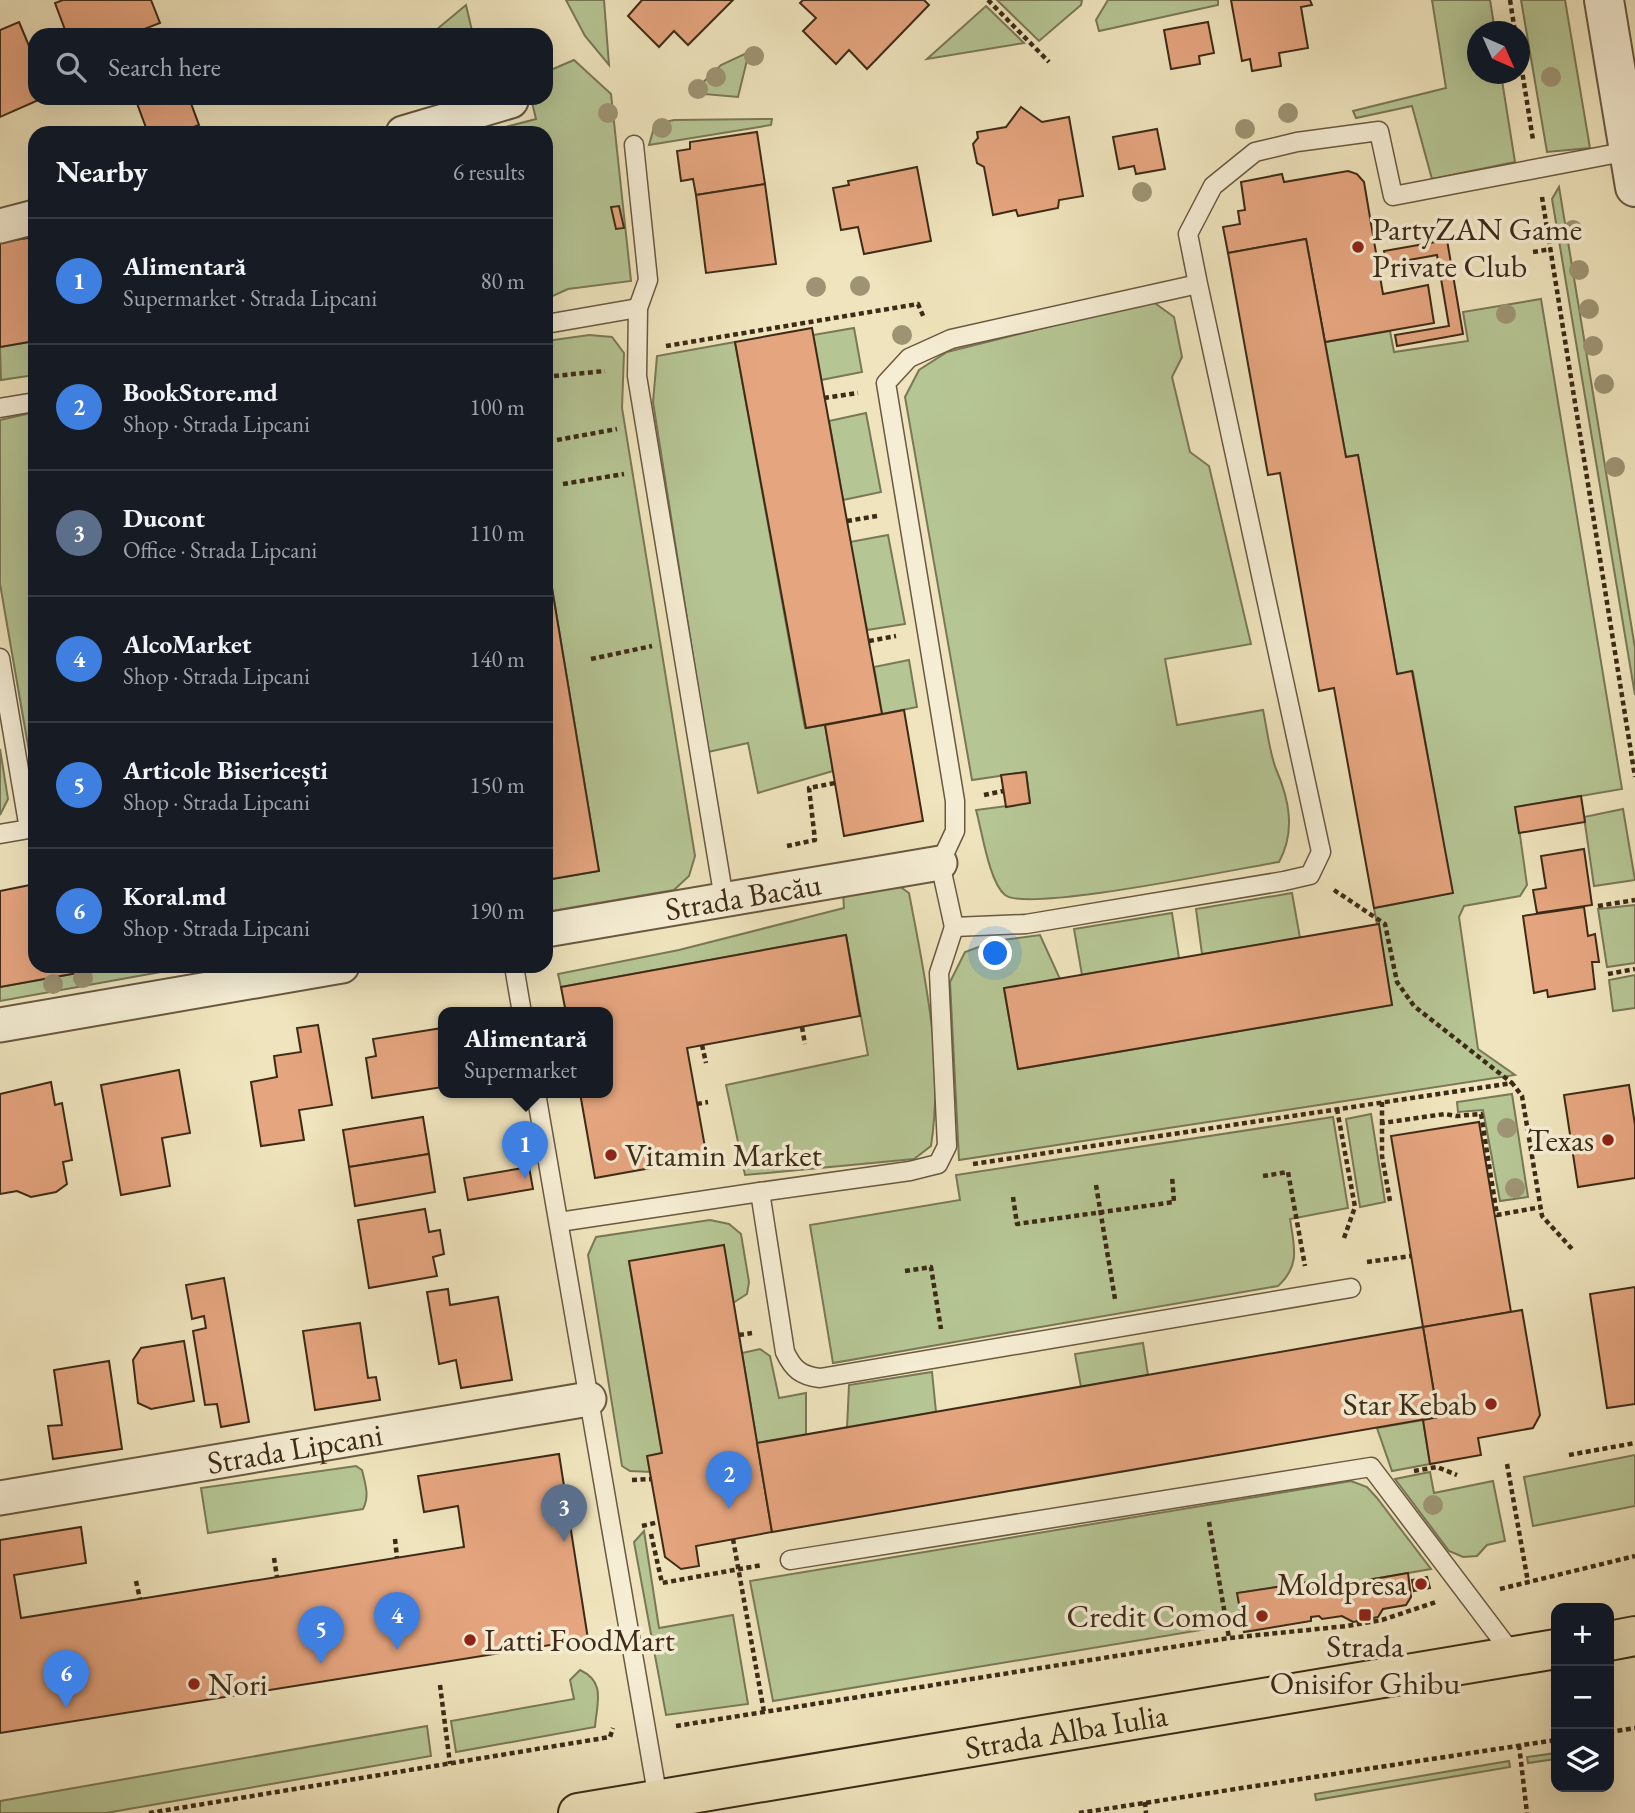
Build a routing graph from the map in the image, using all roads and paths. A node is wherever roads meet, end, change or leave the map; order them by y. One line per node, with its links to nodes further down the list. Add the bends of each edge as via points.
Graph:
1 (988, 0): 6 (path)
2 (1510, 0): 4 (path)
3 (1604, 0): 5 (street)
4 (1513, 21)
5 (1624, 48): 11 (street)
6 (1049, 62)
7 (1524, 84): 12 (path)
8 (501, 105): 9 (street)
9 (427, 126)
10 (634, 145): 18 (lane, via 648,280)
11 (1632, 169): 12 (lane)
12 (1538, 170): 15 (path); 17 (lane, via 1393,196 1379,131 1255,152 1213,186 1188,234)
13 (28, 219): 14 (street)
14 (0, 226)
15 (1551, 249): 16 (path); 32 (path)
16 (1534, 252)
17 (1198, 284): 20 (lane); 39 (lane, via 1321,852)
18 (639, 307): 19 (lane); 21 (lane)
19 (553, 323)
20 (936, 345): 21 (path, via 918,304); 38 (lane, via 909,358 886,383 955,801 956,831)
21 (638, 359): 22 (path); 25 (lane)
22 (554, 376)
23 (28, 403): 24 (lane)
24 (0, 408)
25 (645, 424): 26 (path); 27 (lane)
26 (557, 440)
27 (652, 469): 28 (path); 29 (lane)
28 (563, 484)
29 (680, 641): 31 (path); 40 (lane)
30 (0, 658): 34 (lane)
31 (591, 659)
32 (1635, 777)
33 (835, 783): 37 (path, via 808,788)
34 (28, 808)
35 (28, 830): 36 (lane)
36 (0, 834)
37 (815, 840)
38 (940, 863): 40 (street, Strada Bacău); 43 (lane)
39 (1310, 874): 43 (lane, via 1026,923); 55 (path, via 1385,924 1397,982 1413,1006)
40 (724, 899): 44 (street, Strada Bacău)
41 (1635, 900): 42 (path)
42 (1598, 906)
43 (954, 927): 62 (lane, via 939,973 947,1146)
44 (553, 929)
45 (1635, 969): 48 (path)
46 (301, 973): 50 (street)
47 (515, 973): 49 (lane)
48 (1608, 974)
49 (521, 1007)
50 (0, 1025)
51 (802, 1027): 52 (path)
52 (806, 1044)
53 (702, 1045): 54 (path)
54 (706, 1063)
55 (1512, 1083): 58 (path); 69 (path, via 1522,1096)
56 (538, 1098): 71 (lane)
57 (708, 1102): 59 (path)
58 (1382, 1102): 60 (path); 61 (path)
59 (697, 1104)
60 (1337, 1109): 62 (path, via 960,1166); 72 (path, via 1355,1207)
61 (1382, 1123): 68 (path, via 1381,1156); 69 (path, via 1480,1114 1497,1214)
62 (938, 1164): 66 (lane)
63 (1172, 1176): 70 (path, via 1174,1202)
64 (1263, 1176): 78 (path, via 1288,1172)
65 (1096, 1185): 70 (path)
66 (760, 1192): 71 (lane); 80 (lane, via 785,1352 792,1367 806,1377 820,1378)
67 (1013, 1197): 70 (path, via 1017,1224)
68 (1390, 1201)
69 (1541, 1207): 73 (path, via 1542,1216)
70 (1101, 1211): 79 (path)
71 (559, 1223): 81 (lane)
72 (1344, 1238)
73 (1572, 1249)
74 (1411, 1256): 75 (path)
75 (1360, 1263)
76 (905, 1271): 80 (path, via 930,1267)
77 (1351, 1288): 78 (lane)
78 (1310, 1295): 79 (lane)
79 (1119, 1327): 80 (lane)
80 (945, 1357)
81 (589, 1399): 90 (street, Strada Lipcani); 118 (lane)
82 (1635, 1443): 83 (path)
83 (1569, 1455)
84 (1507, 1464): 101 (path)
85 (1457, 1475): 87 (path, via 1437,1467)
86 (625, 1477): 88 (path)
87 (1379, 1477): 89 (lane, via 1371,1467); 102 (lane)
88 (652, 1479)
89 (1204, 1494): 97 (lane); 105 (path)
90 (0, 1498)
91 (651, 1534): 98 (path, via 662,1583)
92 (395, 1539): 96 (path)
93 (733, 1539): 98 (path)
94 (1635, 1556): 101 (path)
95 (274, 1558): 99 (path)
96 (397, 1558)
97 (790, 1560): 98 (path)
98 (738, 1569): 110 (path)
99 (277, 1577)
100 (136, 1581): 103 (path)
101 (1528, 1582): 102 (path)
102 (1469, 1597): 105 (path, via 1432,1603 1382,1620); 108 (lane)
103 (140, 1599)
104 (1635, 1636): 106 (main road)
105 (1229, 1638): 110 (path)
106 (1614, 1640)
107 (1551, 1650): 108 (main road, Strada Alba Iulia)
108 (1514, 1656): 118 (main road, Strada Alba Iulia)
109 (440, 1685): 117 (path)
110 (764, 1712): 112 (path)
111 (614, 1726): 117 (path, via 610,1737)
112 (671, 1727)
113 (1635, 1728): 114 (path)
114 (1614, 1731)
115 (1551, 1741): 116 (path)
116 (1519, 1745): 119 (path); 124 (path)
117 (450, 1764): 120 (path)
118 (659, 1799): 121 (main road, Strada Alba Iulia)
119 (1145, 1802): 122 (path); 123 (path)
120 (149, 1813)
121 (578, 1813)
122 (1079, 1813)
123 (1146, 1813)
124 (1527, 1813)

